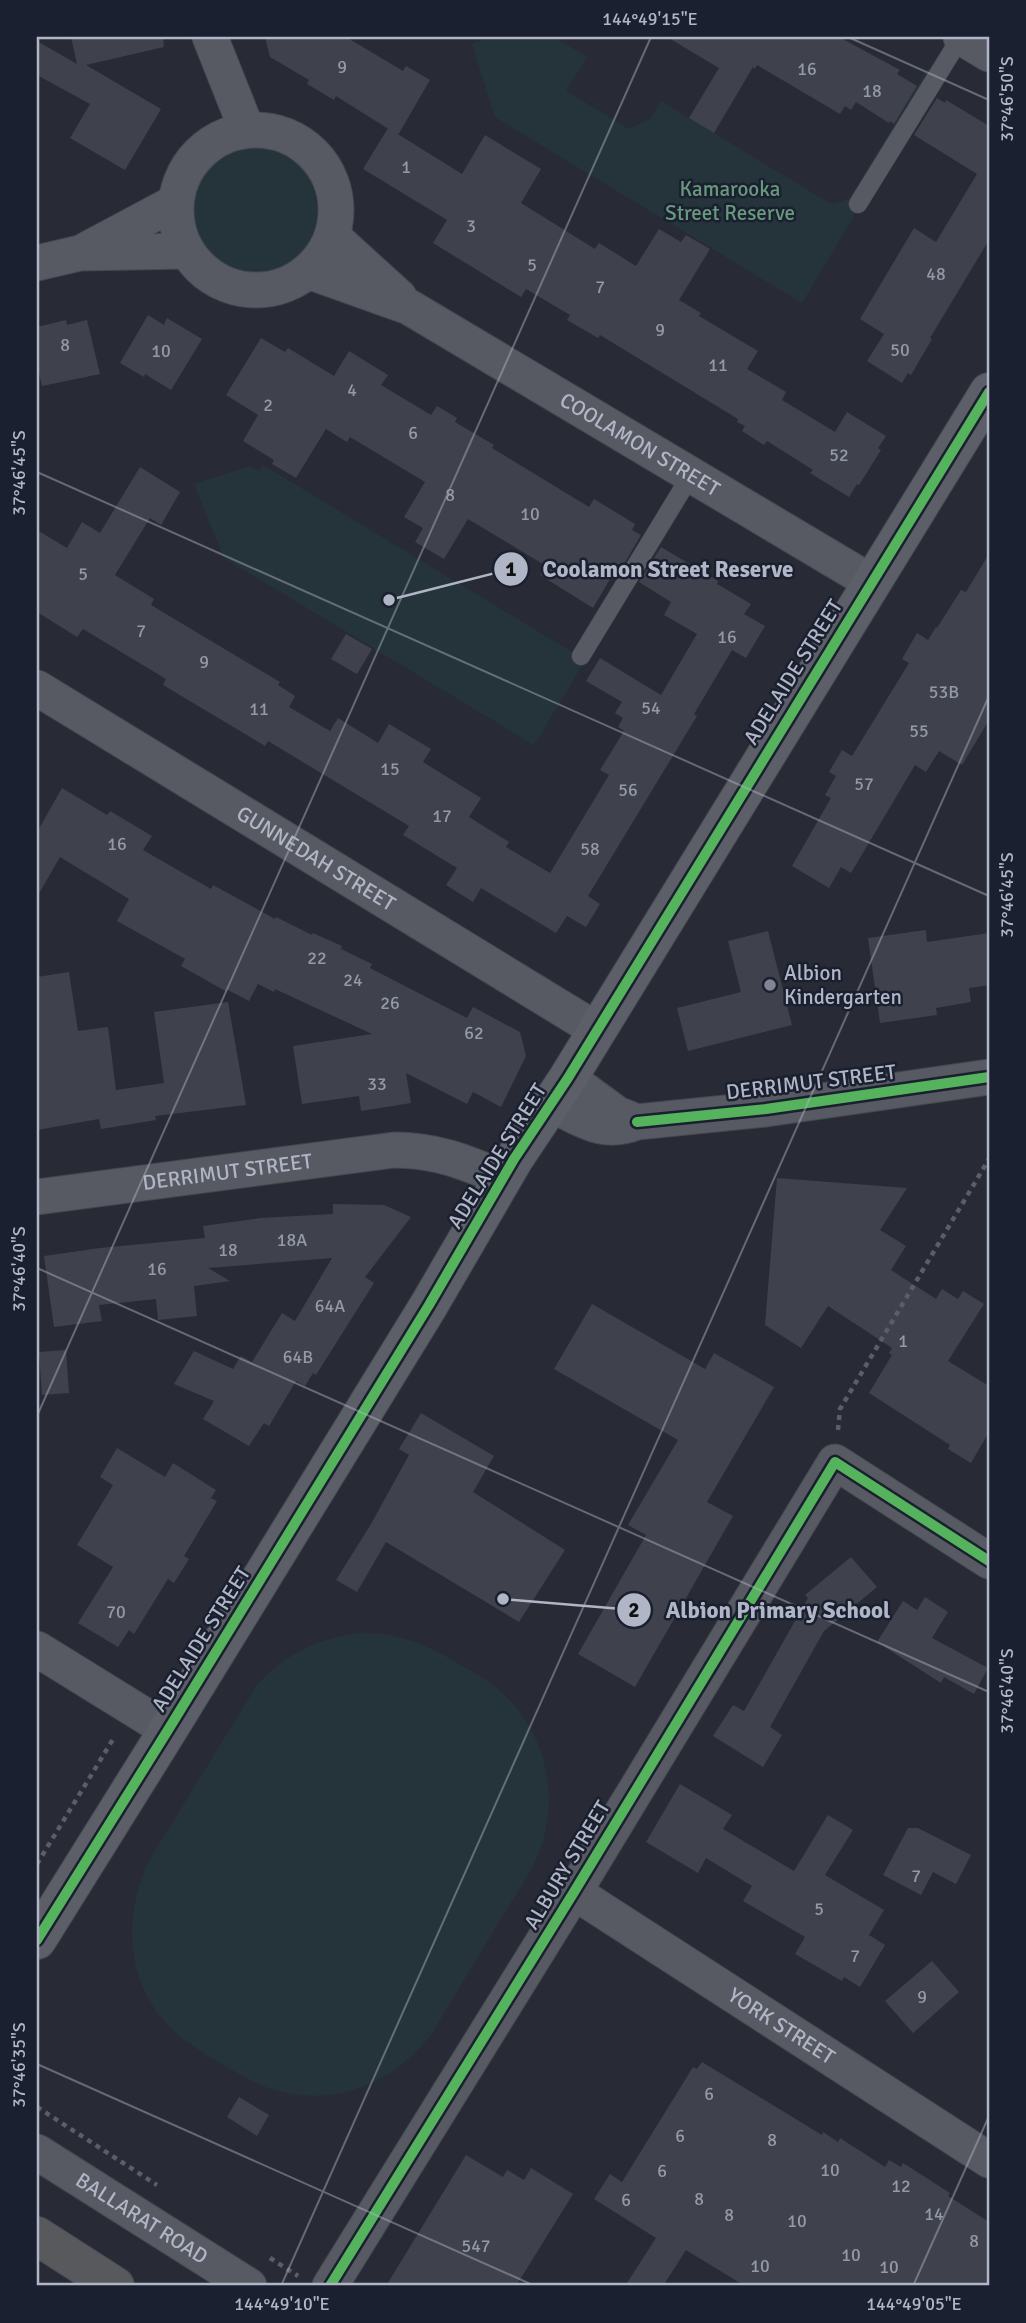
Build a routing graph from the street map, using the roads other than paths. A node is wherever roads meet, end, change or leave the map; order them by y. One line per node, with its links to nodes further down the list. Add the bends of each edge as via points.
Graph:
1 (961, 37): 3 (street); 7 (lane)
2 (211, 39): 4 (street); 5 (street)
3 (989, 54)
4 (247, 130): 5 (street); 8 (street, via 279,133 319,160 334,189)
5 (214, 142): 6 (street, via 191,161)
6 (176, 202): 9 (street, via 177,228); 10 (street)
7 (858, 204)
8 (332, 236): 12 (street); 13 (street, COOLAMON STREET)
9 (187, 251): 10 (street); 12 (street, via 208,274 235,288 281,286)
10 (80, 253): 11 (street)
11 (37, 263)
12 (308, 271): 13 (street, COOLAMON STREET)
13 (409, 307): 15 (street, COOLAMON STREET)
14 (989, 392): 16 (street, ADELAIDE STREET)
15 (691, 474): 16 (street, COOLAMON STREET); 17 (lane)
16 (871, 582): 19 (street, ADELAIDE STREET)
17 (581, 656)
18 (37, 688): 19 (street, GUNNEDAH STREET)
19 (597, 1030): 21 (street, ADELAIDE STREET)
20 (989, 1077): 21 (street, DERRIMUT STREET, via 637,1122)
21 (559, 1091): 22 (street, ADELAIDE STREET)
22 (508, 1168): 23 (street, DERRIMUT STREET, via 478,1143 445,1139 418,1150); 26 (street, ADELAIDE STREET, via 422,1317)
23 (37, 1196)
24 (989, 1561): 27 (street, ALBURY STREET, via 835,1462)
25 (37, 1649): 26 (street)
26 (168, 1730): 28 (street, ADELAIDE STREET)
27 (574, 1892): 30 (street, YORK STREET); 34 (street, ALBURY STREET)
28 (37, 1940)
29 (37, 2152): 33 (street, BALLARAT ROAD)
30 (989, 2160)
31 (37, 2236): 32 (highway)
32 (116, 2286)
33 (248, 2286)
34 (330, 2286)

